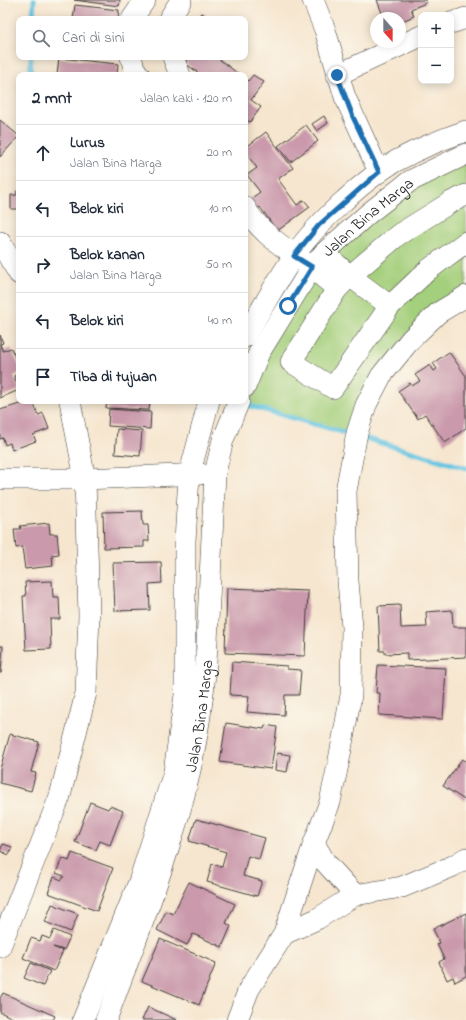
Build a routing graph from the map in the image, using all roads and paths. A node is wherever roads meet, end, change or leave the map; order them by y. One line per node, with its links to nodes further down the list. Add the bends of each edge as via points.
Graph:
1 (145, 0): 4 (street)
2 (181, 0): 5 (street)
3 (313, 0): 13 (street, via 325,30)
4 (134, 16)
5 (171, 16)
6 (466, 18): 7 (street)
7 (454, 22)
8 (418, 37): 13 (street)
9 (132, 60): 11 (street)
10 (173, 60): 12 (street)
11 (137, 72)
12 (179, 72)
13 (337, 75): 16 (street, via 353,117)
14 (466, 131): 16 (street, Jalan Bina Marga, via 410,155)
15 (466, 154): 22 (street, Jalan Bina Marga, via 410,181 369,213)
16 (379, 172): 21 (street, Jalan Bina Marga, via 319,225)
17 (466, 195): 24 (street, via 398,235)
18 (248, 211): 21 (street, via 277,244)
19 (0, 242): 23 (street)
20 (466, 242): 26 (street, via 428,270)
21 (294, 256): 22 (street); 27 (street, Jalan Bina Marga)
22 (318, 260): 24 (street); 28 (street, Jalan Bina Marga, via 259,353)
23 (16, 269)
24 (344, 282): 26 (street); 26 (street, via 291,362 333,388)
25 (466, 296): 36 (street, via 438,313 406,346 382,376 366,405 357,432 346,491 352,627 351,695 330,802)
26 (390, 306)
27 (248, 332)
28 (248, 380)
29 (71, 404): 35 (street)
30 (208, 404): 33 (street, Jalan Bina Marga)
31 (238, 404): 32 (street, Jalan Bina Marga, via 223,440)
32 (214, 473): 33 (street); 42 (street, Jalan Bina Marga, via 206,663 196,742 170,846)
33 (188, 476): 35 (street); 41 (street, Jalan Bina Marga, via 185,541 185,695 174,772 139,882)
34 (0, 479): 35 (street)
35 (85, 479): 40 (street, via 90,615 86,693 60,796)
36 (314, 843): 38 (street, via 325,862); 39 (street)
37 (466, 858): 38 (street, via 402,887)
38 (355, 895): 39 (street, via 317,919)
39 (284, 934): 43 (street, via 250,989)
40 (0, 947)
41 (82, 1020)
42 (106, 1020)
43 (237, 1020)

